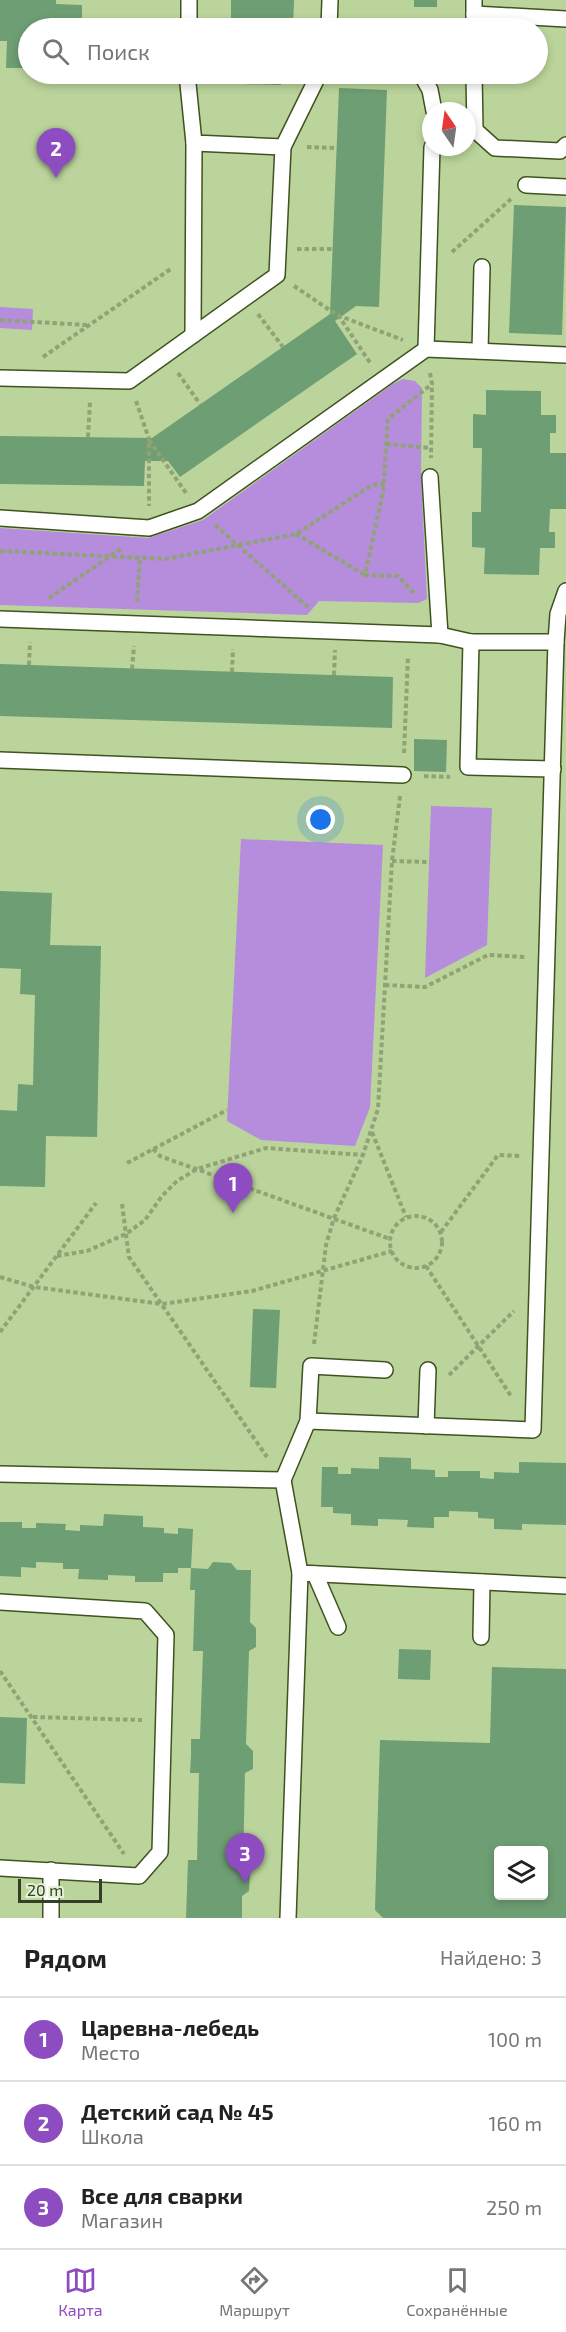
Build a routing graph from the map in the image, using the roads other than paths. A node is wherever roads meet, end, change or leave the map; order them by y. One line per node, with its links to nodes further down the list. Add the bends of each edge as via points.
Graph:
1 (189, 0): 4 (lane)
2 (330, 0): 5 (lane)
3 (474, 14): 6 (lane)
4 (189, 18)
5 (329, 18)
6 (548, 18)
7 (548, 18): 8 (lane)
8 (566, 19)
9 (188, 84): 14 (lane)
10 (314, 84): 16 (lane)
11 (427, 84): 13 (lane)
12 (474, 84): 15 (lane, via 475,130 495,148 561,151)
13 (432, 102)
14 (194, 143): 16 (lane); 21 (lane)
15 (566, 145)
16 (283, 147): 21 (lane, via 277,275)
17 (432, 156): 22 (lane)
18 (526, 185): 19 (lane)
19 (566, 186)
20 (482, 267): 23 (lane)
21 (193, 335): 25 (lane, via 129,381)
22 (426, 349): 23 (lane); 27 (lane, via 198,511 148,528)
23 (480, 351): 24 (lane)
24 (566, 355)
25 (0, 378)
26 (430, 477): 30 (lane)
27 (0, 518)
28 (566, 591): 32 (lane, via 558,614)
29 (0, 619): 30 (lane, via 409,633)
30 (440, 627): 31 (lane)
31 (471, 642): 32 (lane); 34 (lane, via 468,766)
32 (556, 642): 34 (lane)
33 (0, 760): 35 (lane)
34 (553, 769): 39 (lane, via 533,1430)
35 (403, 775)
36 (385, 1370): 38 (lane, via 311,1366)
37 (428, 1370): 39 (lane)
38 (308, 1421): 39 (lane); 41 (lane)
39 (426, 1426)
40 (0, 1474): 41 (lane)
41 (283, 1480): 42 (lane)
42 (308, 1573): 43 (lane); 46 (lane); 51 (lane)
43 (482, 1582): 44 (lane); 47 (lane)
44 (566, 1586)
45 (0, 1602): 49 (lane, via 145,1611 166,1635 160,1852 139,1876)
46 (338, 1627)
47 (481, 1637)
48 (0, 1868): 49 (lane)
49 (51, 1870): 50 (lane)
50 (51, 1918)
51 (288, 1918)

